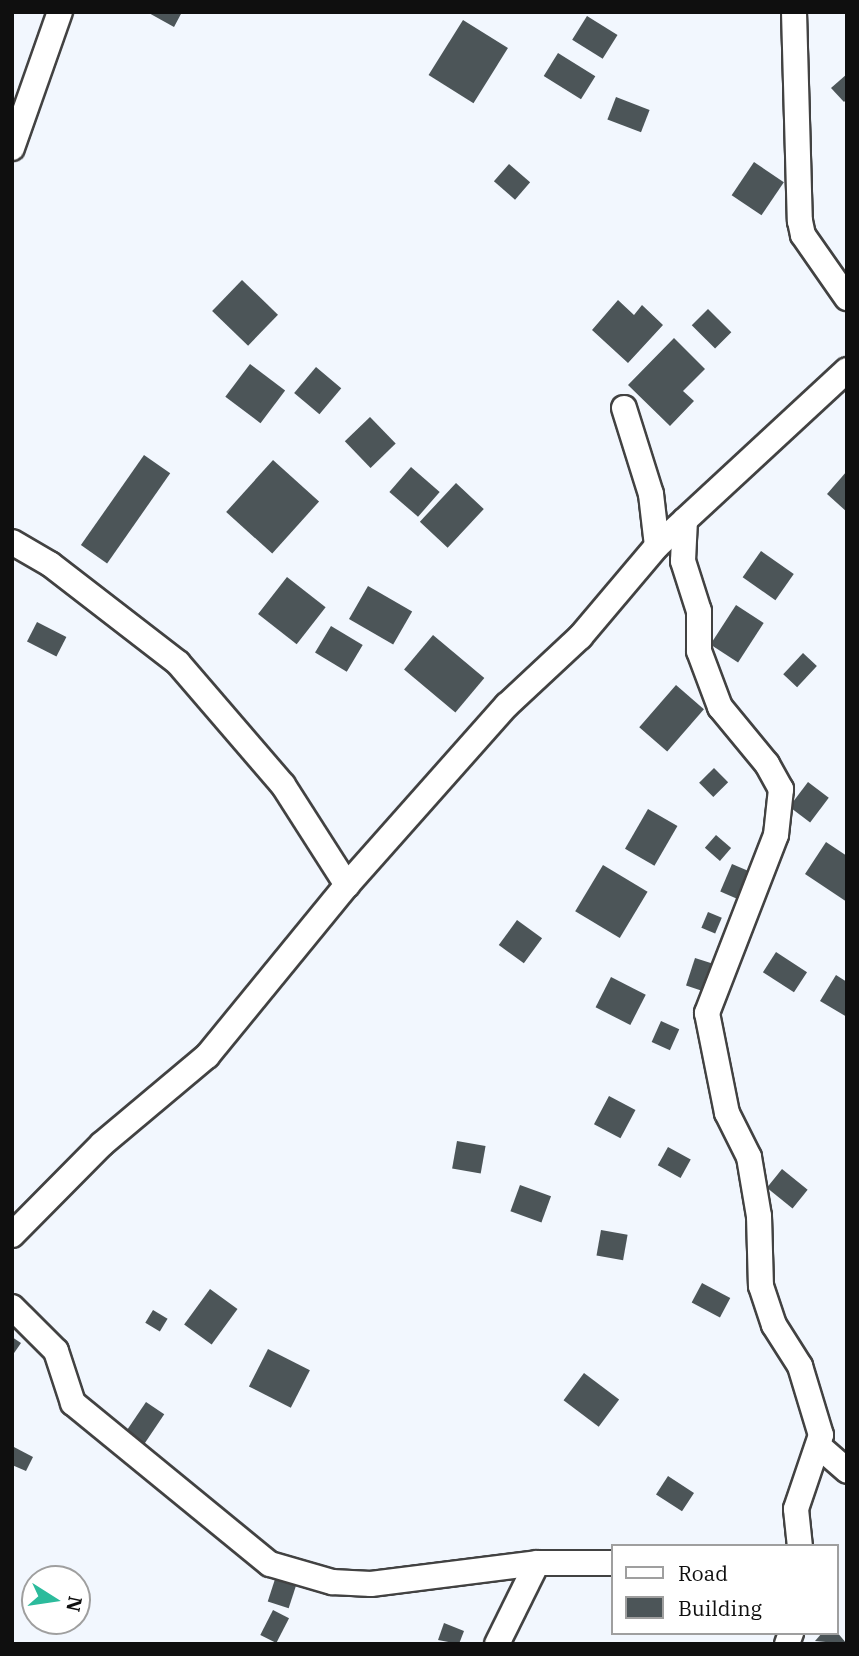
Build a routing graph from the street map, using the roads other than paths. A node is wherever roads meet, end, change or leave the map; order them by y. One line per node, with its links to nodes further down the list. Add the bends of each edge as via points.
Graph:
1 (60, 12): 3 (street)
2 (794, 12): 4 (street, via 800,221 803,235)
3 (12, 148)
4 (847, 299)
5 (847, 370): 7 (street)
6 (624, 408): 9 (street, via 651,494)
7 (685, 520): 9 (street); 13 (street, via 683,561 699,611 698,651 720,707 767,764 781,789 776,835 707,1013 727,1113 749,1157 759,1216 761,1286 774,1325 800,1366)
8 (12, 542): 10 (street, via 50,564 178,663 283,785)
9 (657, 547): 10 (street, via 580,638 507,705)
10 (347, 885): 11 (street, via 208,1056 102,1144)
11 (12, 1235)
12 (12, 1307): 16 (street, via 56,1351 73,1404 270,1564 332,1582 371,1584)
13 (821, 1448): 14 (street); 15 (street, via 804,1479 796,1509)
14 (847, 1471)
15 (800, 1544)
16 (537, 1563): 17 (street); 18 (street)
17 (610, 1563)
18 (497, 1644)

